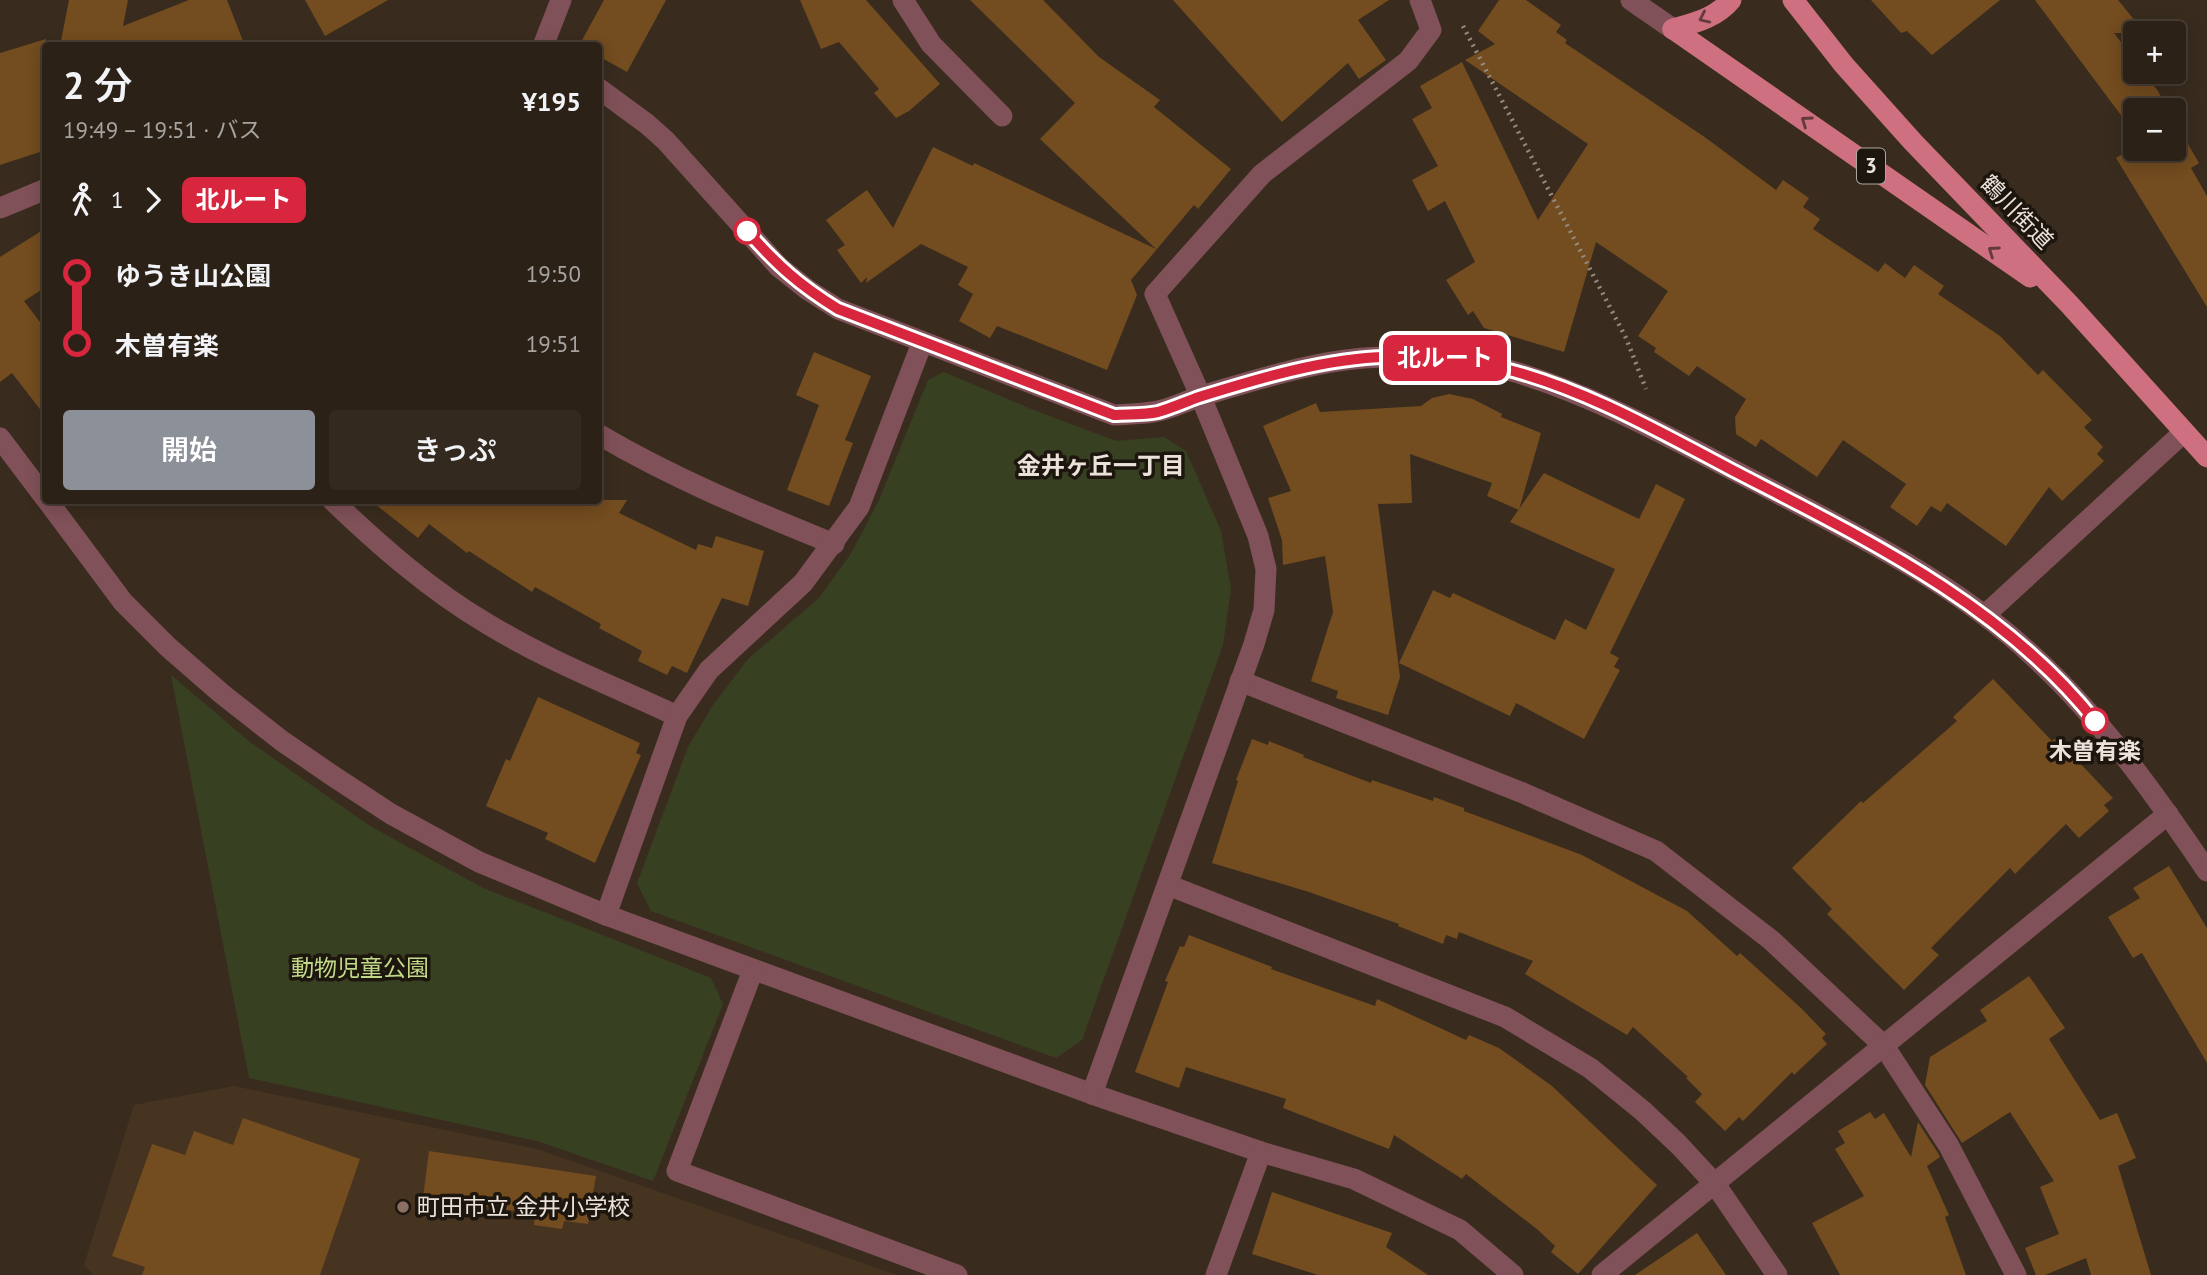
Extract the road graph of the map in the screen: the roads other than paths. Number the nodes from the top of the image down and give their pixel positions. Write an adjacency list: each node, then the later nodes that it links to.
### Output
1 (561, 0): 8 (street)
2 (903, 0): 10 (street)
3 (1631, 0): 7 (street)
4 (1731, 0): 7 (main road, one-way to 7)
5 (1793, 0): 13 (main road, 鶴川街道 / 3)
6 (1423, 7): 15 (street)
7 (1673, 29): 13 (main road, 3, one-way to 7)
8 (545, 42)
9 (602, 91): 14 (street)
10 (1002, 116)
11 (42, 191): 12 (street)
12 (0, 208)
13 (2069, 304): 16 (main road, 鶴川街道 / 3)
14 (922, 343): 15 (street); 23 (street)
15 (1200, 397): 24 (street); 25 (street)
16 (2184, 432): 19 (main road, 鶴川街道 / 3); 24 (street)
17 (602, 436): 23 (street)
18 (0, 438): 20 (street)
19 (2207, 457)
20 (42, 495)
21 (49, 504): 30 (street)
22 (337, 504): 26 (street)
23 (834, 544): 26 (street)
24 (1984, 615): 27 (street)
25 (1240, 681): 29 (street); 32 (street)
26 (677, 716): 30 (street)
27 (2168, 814): 28 (street); 32 (street)
28 (2207, 871)
29 (1167, 885): 33 (street); 35 (street)
30 (606, 915): 31 (street)
31 (753, 970): 33 (street); 36 (street)
32 (1884, 1046): 35 (street); 41 (street)
33 (1092, 1094): 34 (street)
34 (1261, 1152): 37 (street); 38 (street)
35 (1714, 1184): 39 (street); 40 (street)
36 (957, 1275)
37 (1216, 1275)
38 (1513, 1275)
39 (1602, 1275)
40 (1777, 1275)
41 (2016, 1275)

